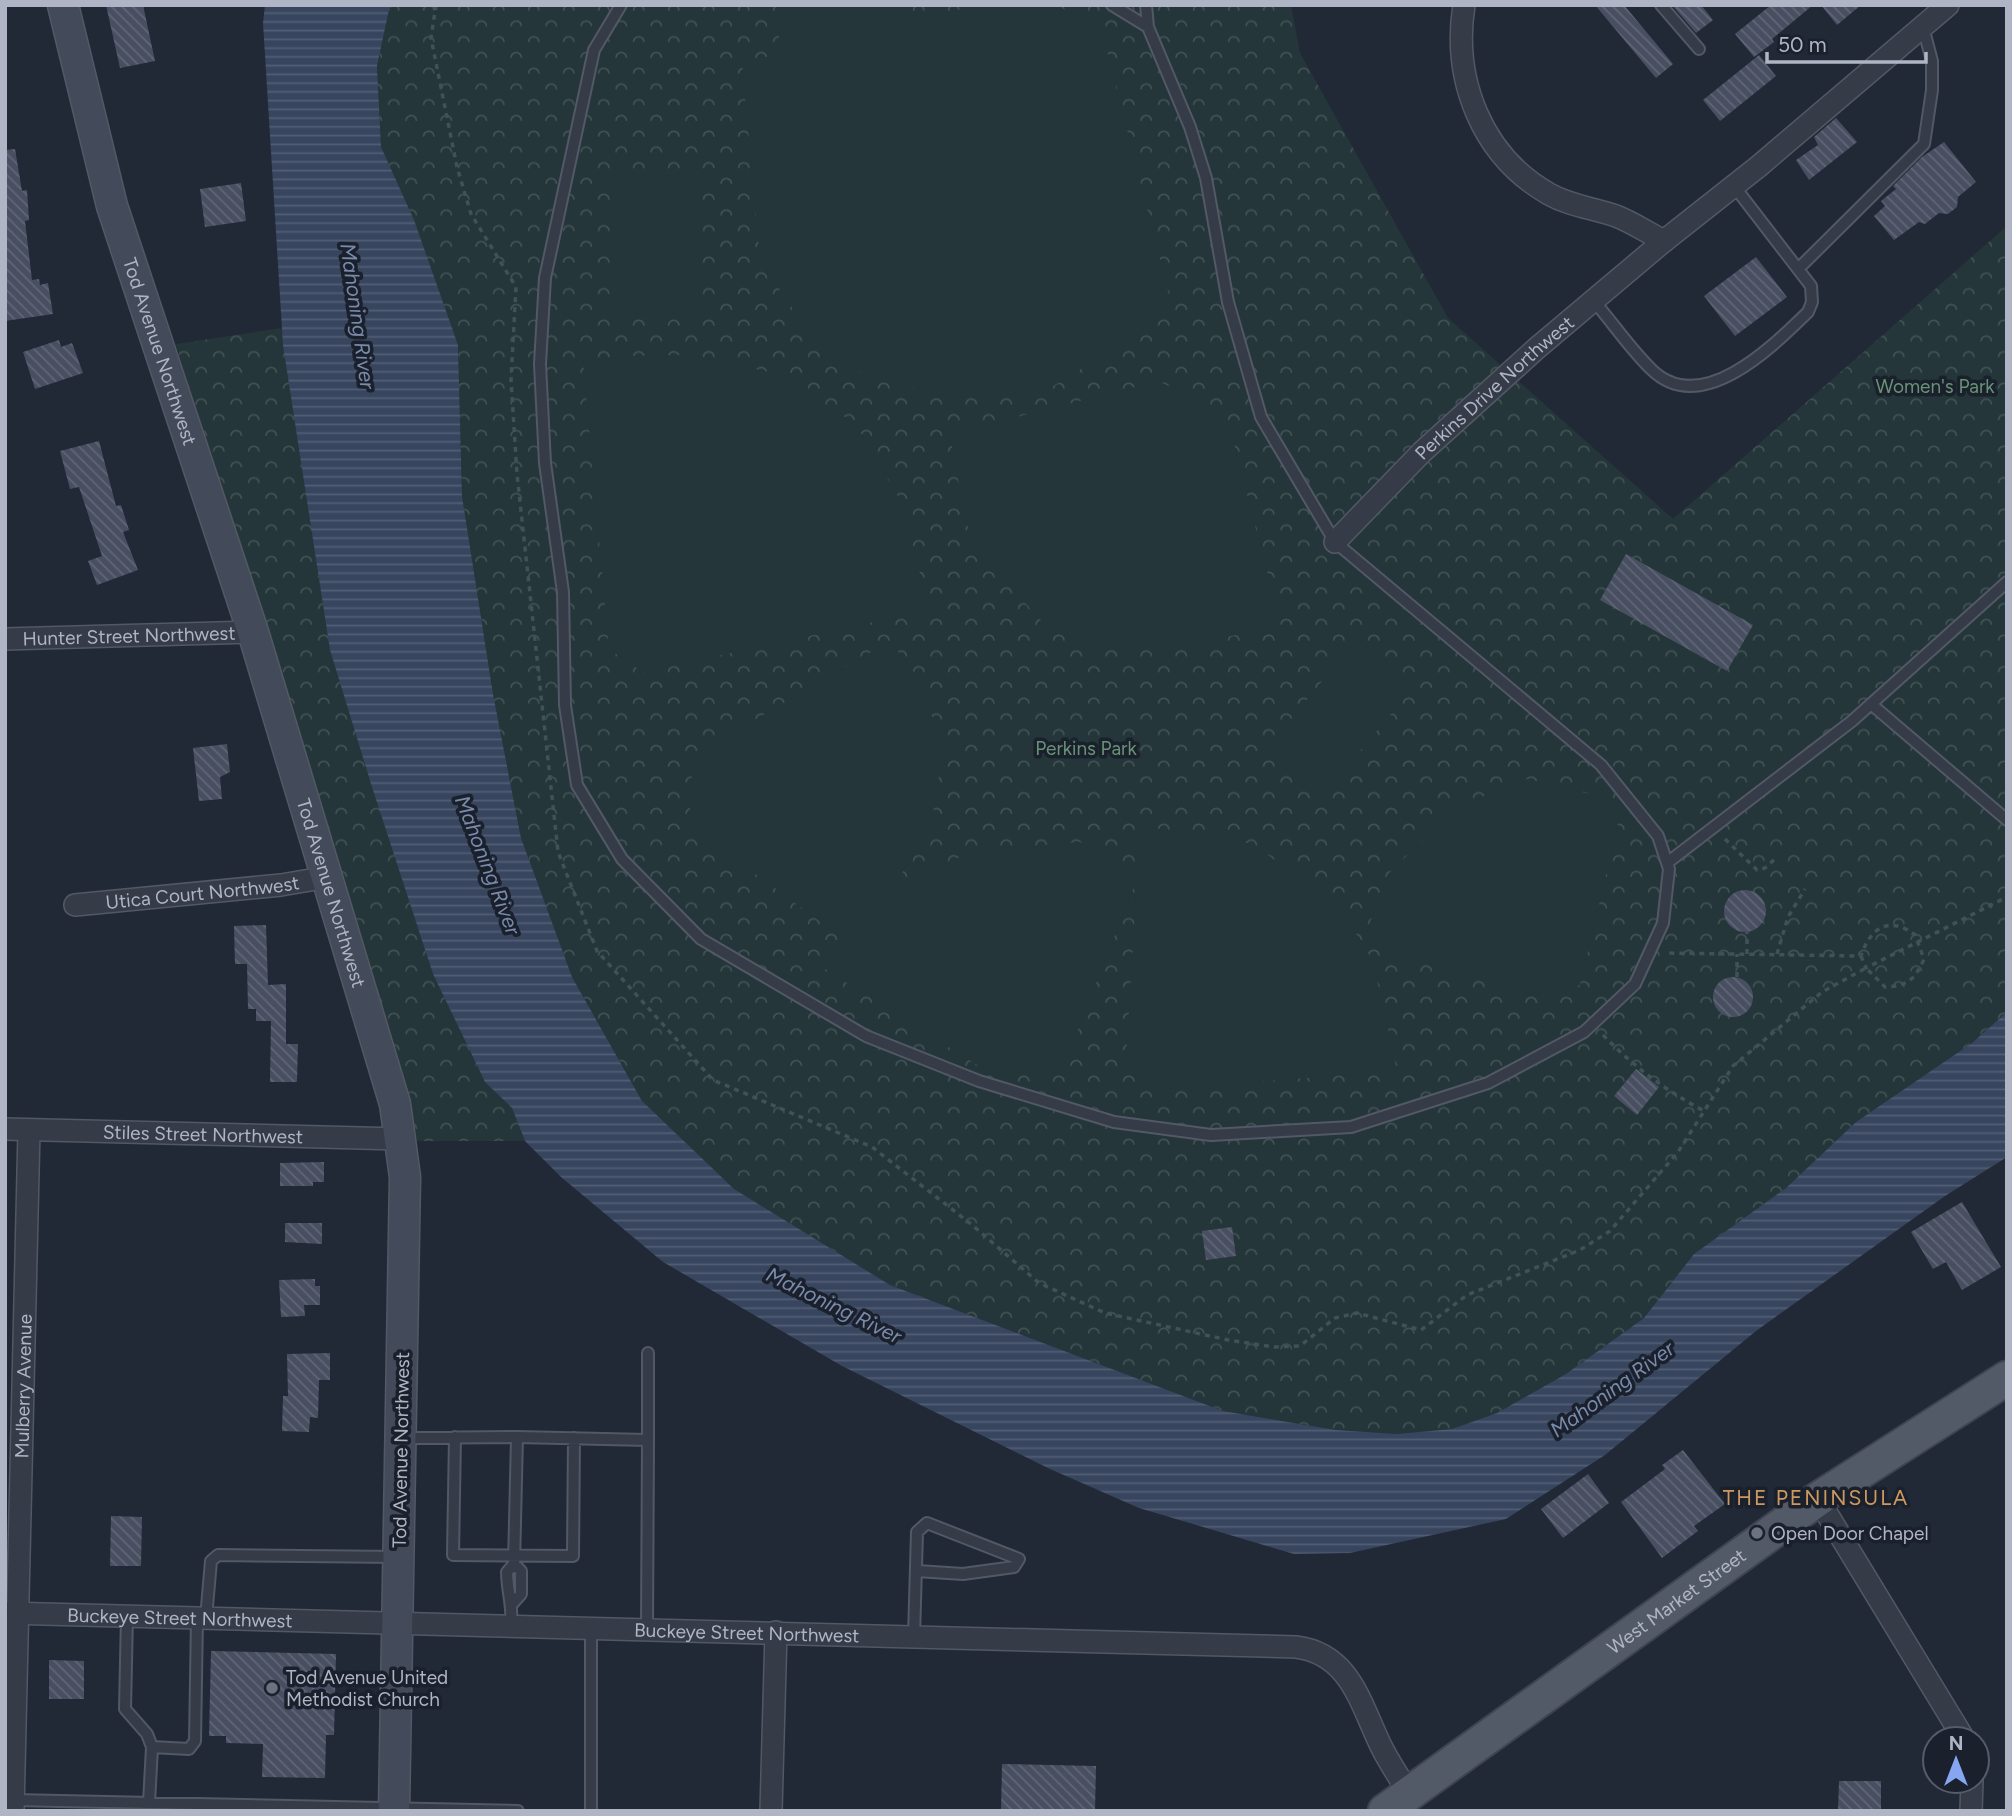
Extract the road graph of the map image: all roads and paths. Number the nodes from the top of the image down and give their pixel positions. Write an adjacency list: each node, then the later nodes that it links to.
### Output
1 (63, 5): 18 (main road, Tod Avenue Northwest)
2 (436, 5): 39 (path)
3 (621, 5): 31 (lane)
4 (1112, 5): 9 (lane)
5 (1146, 5): 9 (lane)
6 (1464, 5): 13 (street)
7 (1661, 5): 11 (lane)
8 (1948, 5): 10 (street, Perkins Drive Northwest)
9 (1148, 27): 16 (lane)
10 (1923, 27): 12 (street, Perkins Drive Northwest); 14 (lane)
11 (1699, 49)
12 (1734, 186): 13 (street, Perkins Drive Northwest); 14 (lane)
13 (1664, 241): 15 (street, Perkins Drive Northwest)
14 (1798, 269): 15 (lane)
15 (1593, 300): 16 (street, Perkins Drive Northwest)
16 (1335, 542): 24 (lane)
17 (2007, 582): 20 (lane)
18 (253, 632): 19 (street, Hunter Street Northwest); 25 (main road, Tod Avenue Northwest)
19 (5, 639)
20 (1871, 704): 21 (lane); 22 (lane)
21 (2007, 820)
22 (1714, 828): 23 (path); 24 (lane)
23 (1776, 858)
24 (1667, 863): 31 (lane)
25 (327, 877): 28 (street, Utica Court Northwest); 42 (main road, Tod Avenue Northwest)
26 (1805, 889): 34 (path)
27 (2007, 897): 30 (path)
28 (75, 905)
29 (1747, 932): 33 (path)
30 (1919, 942): 35 (path); 36 (path); 36 (path)
31 (1651, 953): 32 (path)
32 (1737, 954): 33 (path); 37 (path)
33 (1747, 954): 34 (path)
34 (1777, 955): 35 (path)
35 (1861, 956): 36 (path)
36 (1866, 968): 39 (path)
37 (1737, 977)
38 (1598, 1029): 39 (path)
39 (1704, 1111)
40 (5, 1129): 41 (street, Stiles Street Northwest)
41 (29, 1130): 42 (street, Stiles Street Northwest); 54 (street, Mulberry Avenue)
42 (400, 1139): 47 (main road, Tod Avenue Northwest)
43 (648, 1353): 49 (lane)
44 (2007, 1378): 50 (main road, West Market Street)
45 (455, 1437): 46 (lane); 47 (lane); 52 (lane)
46 (517, 1437): 48 (lane); 52 (lane)
47 (401, 1438): 51 (main road, Tod Avenue Northwest)
48 (574, 1438): 49 (lane); 52 (lane)
49 (648, 1440): 60 (lane)
50 (1818, 1499): 63 (street); 66 (main road, West Market Street)
51 (399, 1558): 57 (lane); 58 (main road, Tod Avenue Northwest)
52 (514, 1560): 55 (lane)
53 (917, 1571): 53 (lane); 62 (lane)
54 (12, 1613): 56 (street, Buckeye Street Northwest); 64 (street, Mulberry Avenue)
55 (512, 1614): 58 (street, Buckeye Street Northwest); 59 (street, Buckeye Street Northwest)
56 (127, 1616): 57 (street, Buckeye Street Northwest); 65 (lane)
57 (201, 1618): 58 (street, Buckeye Street Northwest); 65 (lane)
58 (398, 1623): 72 (main road, Tod Avenue Northwest)
59 (591, 1627): 60 (street, Buckeye Street Northwest); 75 (lane)
60 (647, 1628): 61 (street, Buckeye Street Northwest)
61 (776, 1633): 62 (street, Buckeye Street Northwest); 76 (street)
62 (914, 1636): 66 (street, Buckeye Street Northwest)
63 (1955, 1725)
64 (10, 1745): 68 (street, Mulberry Avenue)
65 (152, 1748): 67 (lane)
66 (1402, 1802)
67 (149, 1803): 69 (lane); 70 (lane)
68 (14, 1805): 69 (lane)
69 (58, 1806)
70 (256, 1808): 71 (lane)
71 (312, 1808): 72 (lane)
72 (394, 1809): 73 (lane)
73 (451, 1810): 74 (lane)
74 (518, 1811)
75 (591, 1811)
76 (772, 1811)

